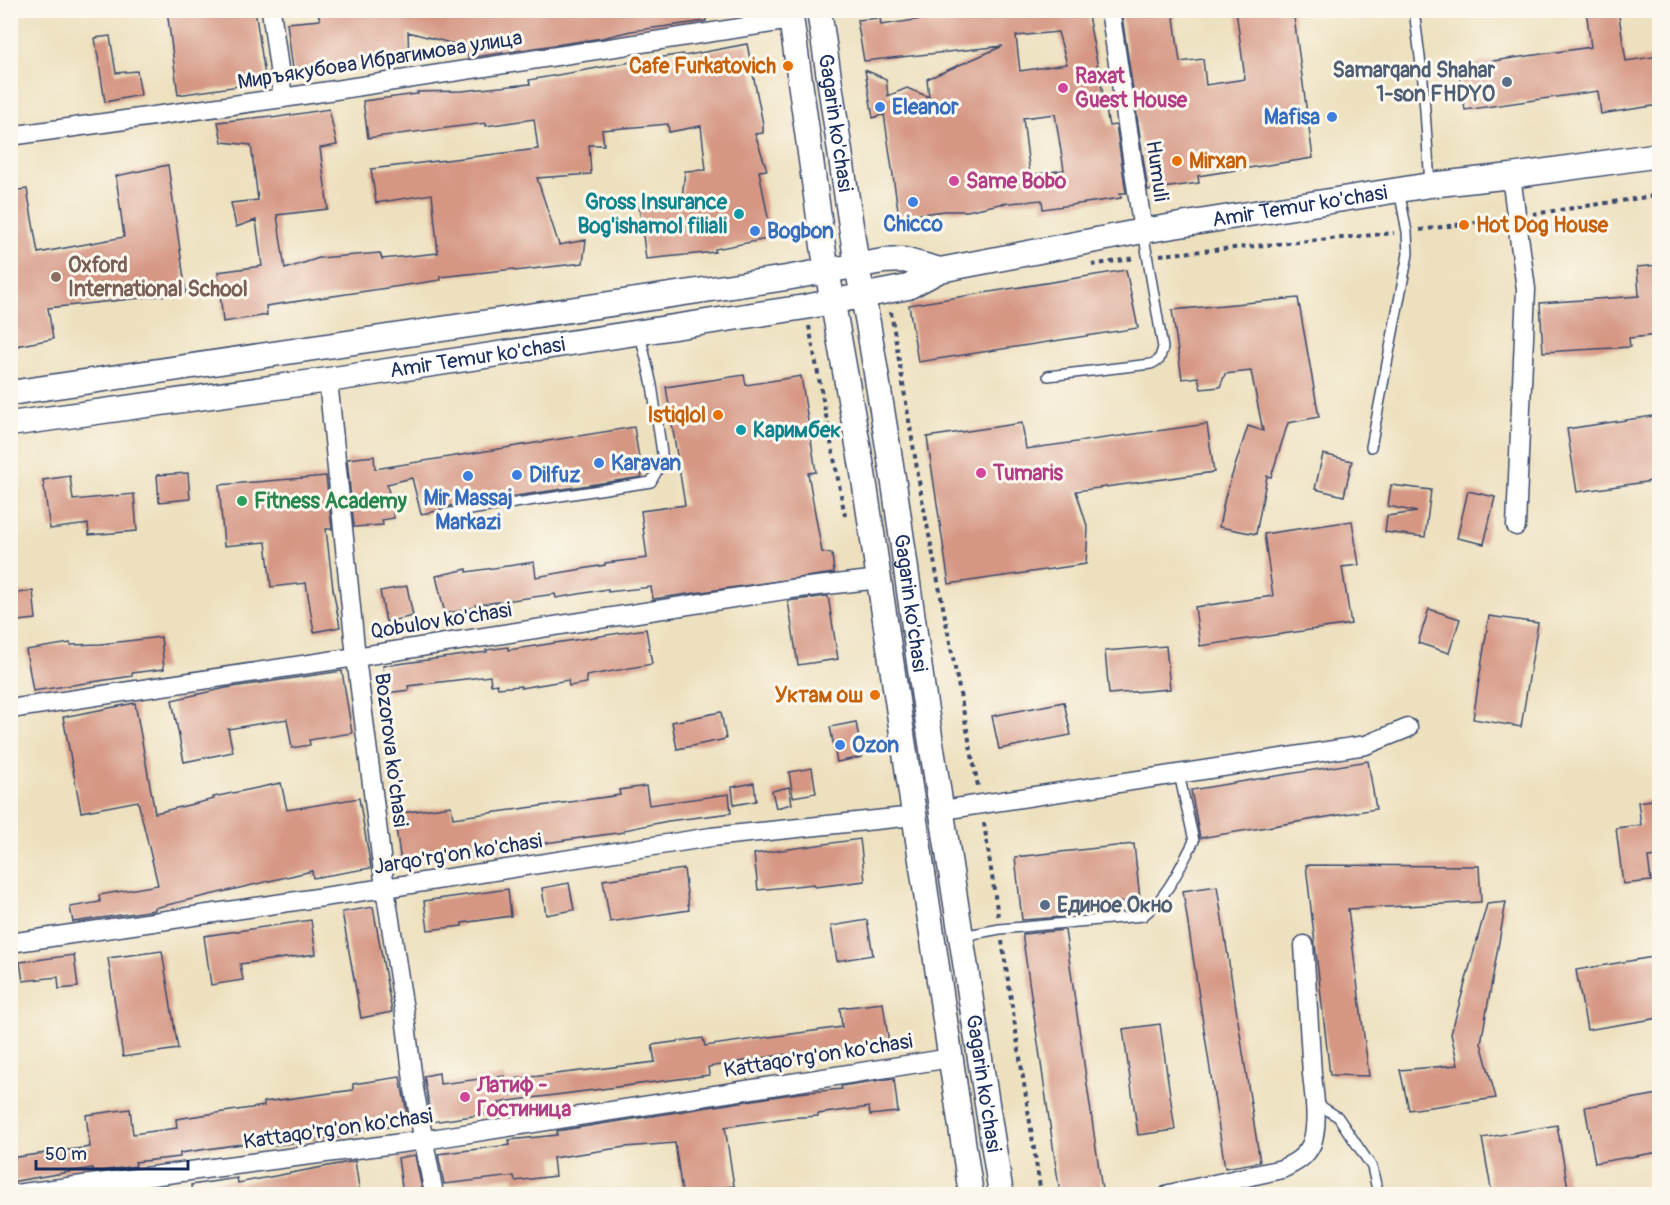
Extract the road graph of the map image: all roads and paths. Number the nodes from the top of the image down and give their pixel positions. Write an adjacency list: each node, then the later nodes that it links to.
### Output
1 (271, 10): 6 (street)
2 (1110, 10): 14 (street, Humuli)
3 (1414, 10): 10 (lane)
4 (820, 11): 17 (main road, Gagarin ko'chasi)
5 (791, 15): 6 (street, Миръякубова Ибрагимова улица); 20 (main road, Gagarin ko'chasi)
6 (283, 98): 7 (street, Миръякубова Ибрагимова улица)
7 (10, 136)
8 (1659, 155): 9 (main road, Amir Temur ko'chasi)
9 (1511, 176): 10 (main road, Amir Temur ko'chasi); 13 (street)
10 (1430, 185): 11 (main road, Amir Temur ko'chasi)
11 (1399, 190): 14 (main road, Amir Temur ko'chasi); 15 (lane)
12 (1659, 195): 13 (path)
13 (1516, 216): 15 (path); 33 (street)
14 (1143, 231): 16 (lane); 19 (main road, Amir Temur ko'chasi)
15 (1407, 232): 16 (path); 30 (lane)
16 (1147, 256): 18 (path); 26 (lane)
17 (857, 266): 19 (main road, Amir Temur ko'chasi); 20 (main road, Amir Temur ko'chasi); 22 (main road, Gagarin ko'chasi)
18 (1088, 266)
19 (940, 270): 21 (main road, Amir Temur ko'chasi)
20 (826, 271): 23 (main road, Gagarin ko'chasi); 28 (main road, Amir Temur ko'chasi)
21 (887, 291): 22 (main road, Amir Temur ko'chasi); 39 (path)
22 (863, 296): 23 (main road, Amir Temur ko'chasi); 40 (main road, Gagarin ko'chasi)
23 (832, 302): 24 (main road, Amir Temur ko'chasi); 34 (main road, Gagarin ko'chasi)
24 (806, 307): 25 (main road, Amir Temur ko'chasi); 32 (path)
25 (640, 333): 27 (main road, Amir Temur ko'chasi); 31 (lane)
26 (1048, 376)
27 (328, 380): 29 (main road, Amir Temur ko'chasi); 35 (street, Bozorova ko'chasi)
28 (10, 393)
29 (10, 424)
30 (1371, 447)
31 (444, 514)
32 (847, 524)
33 (1516, 526)
34 (879, 579): 35 (street, Qobulov ko'chasi); 41 (main road, Gagarin ko'chasi)
35 (356, 657): 36 (street, Qobulov ko'chasi); 42 (street, Bozorova ko'chasi)
36 (10, 709)
37 (1408, 728): 38 (street)
38 (1179, 774): 39 (street); 43 (lane)
39 (981, 805): 40 (street); 43 (path)
40 (943, 810): 44 (main road, Gagarin ko'chasi)
41 (914, 816): 42 (street, Jarqo'rg'on ko'chasi); 47 (main road, Gagarin ko'chasi)
42 (385, 888): 45 (street, Jarqo'rg'on ko'chasi); 49 (street, Bozorova ko'chasi)
43 (1000, 929): 44 (lane); 54 (path)
44 (962, 936): 53 (main road, Gagarin ko'chasi)
45 (10, 943)
46 (1304, 945): 48 (street)
47 (951, 1058): 49 (street, Kattaqo'rg'on ko'chasi); 52 (main road, Gagarin ko'chasi)
48 (1314, 1101): 55 (street); 56 (lane)
49 (425, 1140): 50 (street, Kattaqo'rg'on ko'chasi); 51 (street, Bozorova ko'chasi)
50 (15, 1194)
51 (434, 1194)
52 (971, 1194)
53 (1002, 1194)
54 (1041, 1194)
55 (1169, 1194)
56 (1378, 1194)

